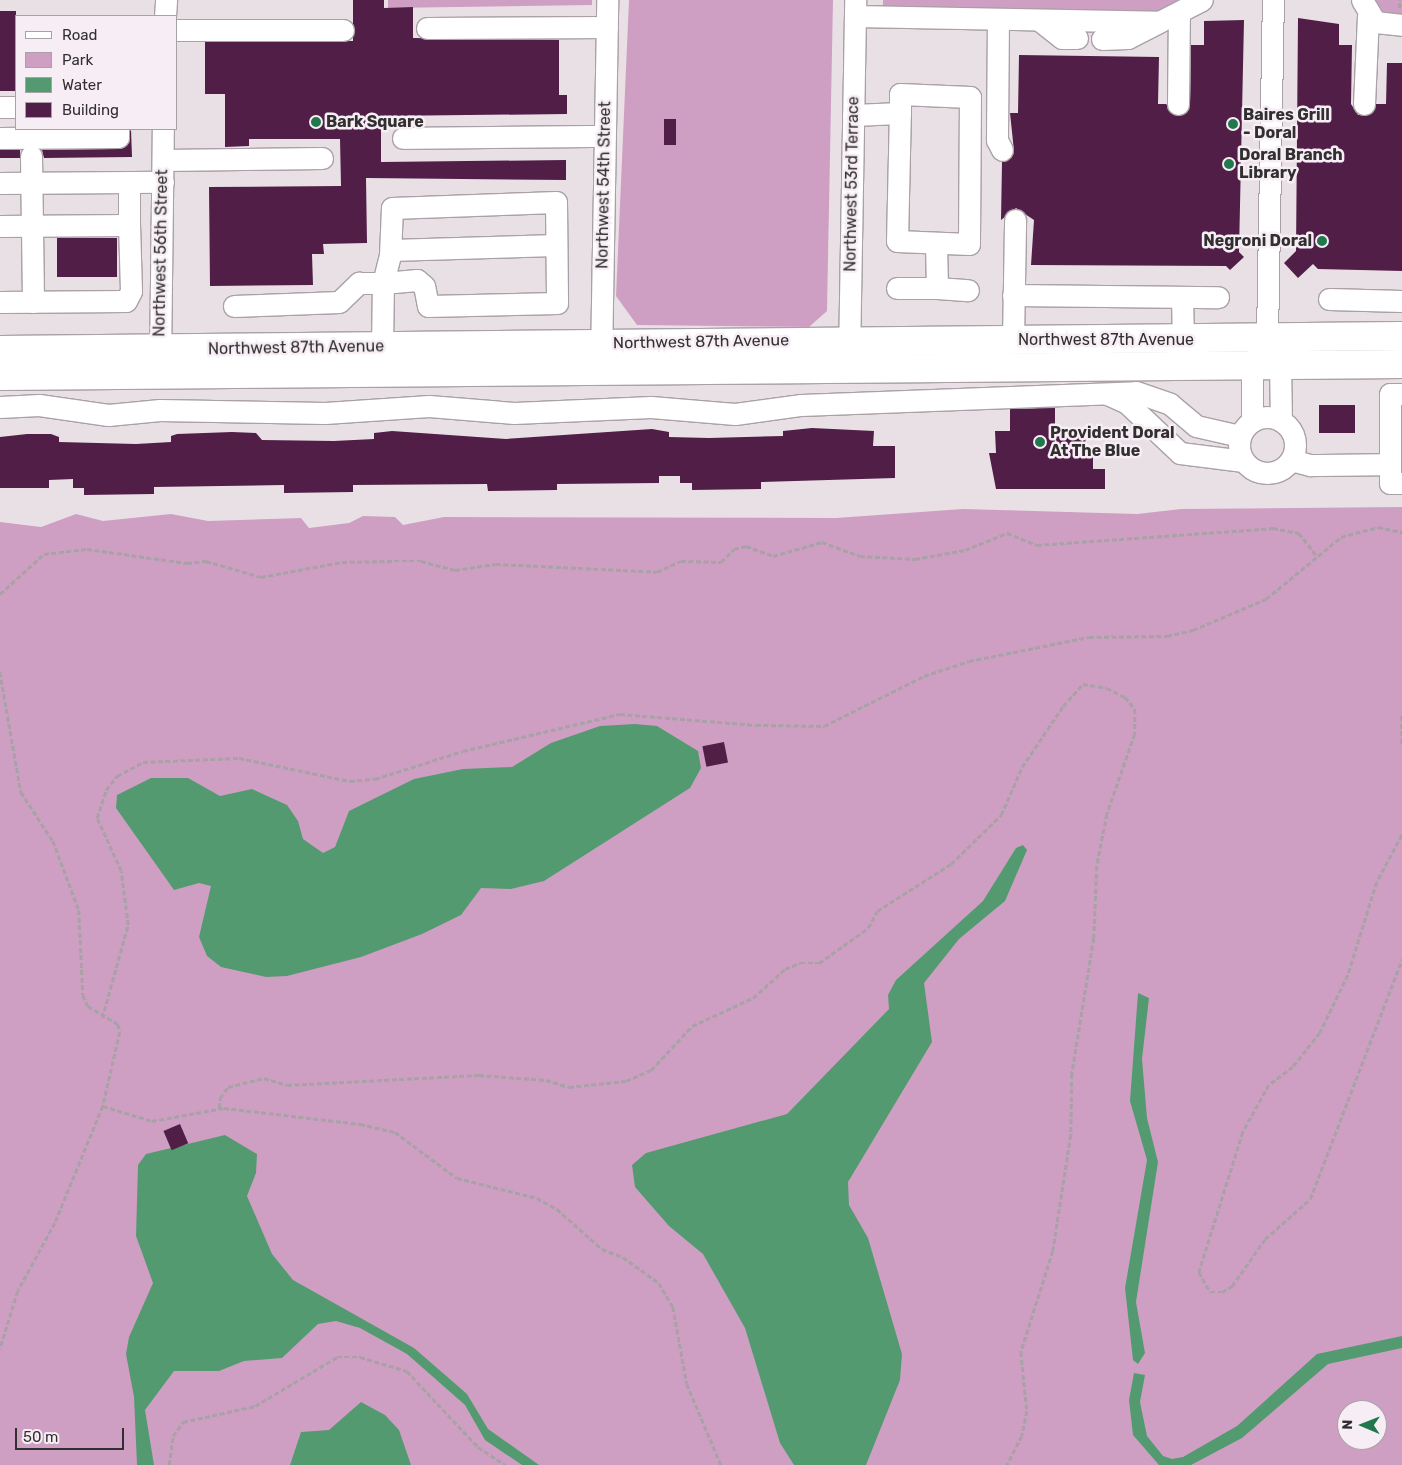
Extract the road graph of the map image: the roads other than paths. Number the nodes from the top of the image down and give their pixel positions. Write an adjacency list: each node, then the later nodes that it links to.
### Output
1 (166, 0): 8 (street)
2 (607, 0): 13 (street, Northwest 54th Street)
3 (1202, 0): 7 (street)
4 (1273, 0): 57 (street)
5 (855, 8): 9 (street); 23 (street, Northwest 53rd Terrace)
6 (1365, 8): 11 (street); 19 (street)
7 (1174, 13): 10 (street); 17 (street); 18 (street)
8 (166, 15)
9 (998, 19): 10 (street); 29 (street)
10 (1039, 20): 16 (street)
11 (1402, 25)
12 (427, 28): 13 (street)
13 (606, 28): 26 (street, Northwest 54th Street)
14 (178, 30): 15 (street)
15 (343, 30)
16 (1078, 38)
17 (1102, 39)
18 (1178, 104)
19 (1364, 104)
20 (0, 108): 21 (street)
21 (15, 108)
22 (900, 113): 23 (street); 41 (street); 41 (street)
23 (853, 115): 58 (street, Northwest 53rd Terrace)
24 (118, 130): 27 (street)
25 (163, 130): 32 (street, Northwest 56th Street)
26 (604, 136): 28 (street); 61 (street, Northwest 54th Street)
27 (0, 138)
28 (403, 138)
29 (1002, 150)
30 (31, 156): 36 (street)
31 (322, 158): 32 (street)
32 (163, 160): 34 (street, Northwest 56th Street)
33 (129, 182): 34 (street); 36 (street); 38 (street)
34 (163, 182): 64 (street, Northwest 56th Street)
35 (0, 183): 36 (street)
36 (31, 183): 40 (street)
37 (1015, 220): 48 (street)
38 (129, 225): 40 (street); 54 (street)
39 (0, 226): 40 (street)
40 (32, 226): 54 (street)
41 (936, 243): 46 (street)
42 (556, 245): 43 (street); 43 (street); 44 (street)
43 (391, 250): 44 (street)
44 (383, 283): 55 (street); 62 (street)
45 (897, 288): 46 (street)
46 (937, 288): 47 (street)
47 (968, 290)
48 (1014, 295): 49 (street); 59 (street)
49 (1182, 297): 50 (street); 60 (street)
50 (1218, 297)
51 (1329, 299): 52 (street)
52 (1402, 301)
53 (0, 302): 54 (street)
54 (33, 302)
55 (234, 306)
56 (1402, 336): 57 (main road, Northwest 87th Avenue)
57 (1267, 337): 60 (main road, Northwest 87th Avenue); 65 (street); 66 (street)
58 (849, 340): 59 (main road, Northwest 87th Avenue); 61 (main road, Northwest 87th Avenue); 68 (street, Northwest 53rd Terrace)
59 (1013, 340): 60 (main road, Northwest 87th Avenue)
60 (1183, 340)
61 (601, 343): 62 (main road, Northwest 87th Avenue); 69 (street, Northwest 54th Street)
62 (382, 347): 64 (main road, Northwest 87th Avenue)
63 (0, 350): 64 (main road, Northwest 87th Avenue)
64 (160, 364): 69 (main road, Northwest 87th Avenue); 70 (main road, Northwest 87th Avenue)
65 (1252, 364): 66 (main road, Northwest 87th Avenue); 68 (main road, Northwest 87th Avenue); 77 (street)
66 (1280, 364): 67 (main road, Northwest 87th Avenue); 76 (street)
67 (1402, 364)
68 (849, 367): 69 (main road, Northwest 87th Avenue)
69 (601, 370)
70 (0, 376)
71 (1107, 394): 73 (street); 74 (street); 75 (street)
72 (1402, 394): 80 (street)
73 (1155, 397): 75 (street); 77 (street)
74 (0, 407)
75 (1141, 415): 79 (street)
76 (1281, 420): 77 (street); 78 (street)
77 (1246, 428): 79 (street)
78 (1291, 460): 79 (street); 80 (street)
79 (1243, 461)
80 (1390, 464): 81 (street)
81 (1402, 483)

